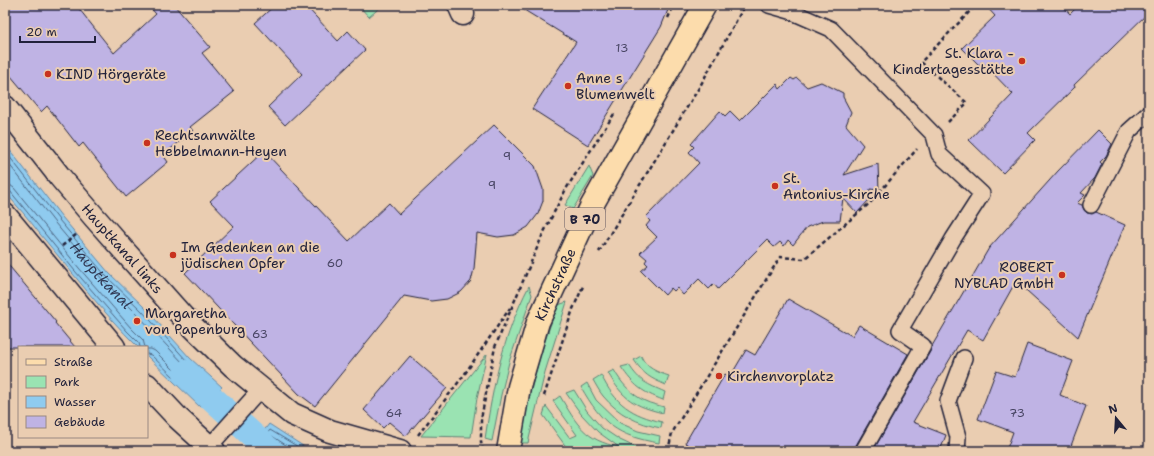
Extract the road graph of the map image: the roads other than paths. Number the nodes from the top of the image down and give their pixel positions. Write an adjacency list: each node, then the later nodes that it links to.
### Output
1 (705, 5): 13 (main road, Kirchstraße / B 70)
2 (769, 5): 14 (lane)
3 (5, 107): 10 (street, Hauptkanal links)
4 (1149, 112): 5 (lane)
5 (1092, 204)
6 (5, 215): 7 (street)
7 (113, 346)
8 (964, 358): 15 (lane)
9 (148, 386): 11 (street)
10 (256, 394): 11 (lane); 12 (street, Hauptkanal links)
11 (216, 443)
12 (407, 445)
13 (508, 451)
14 (863, 451)
15 (956, 451)

